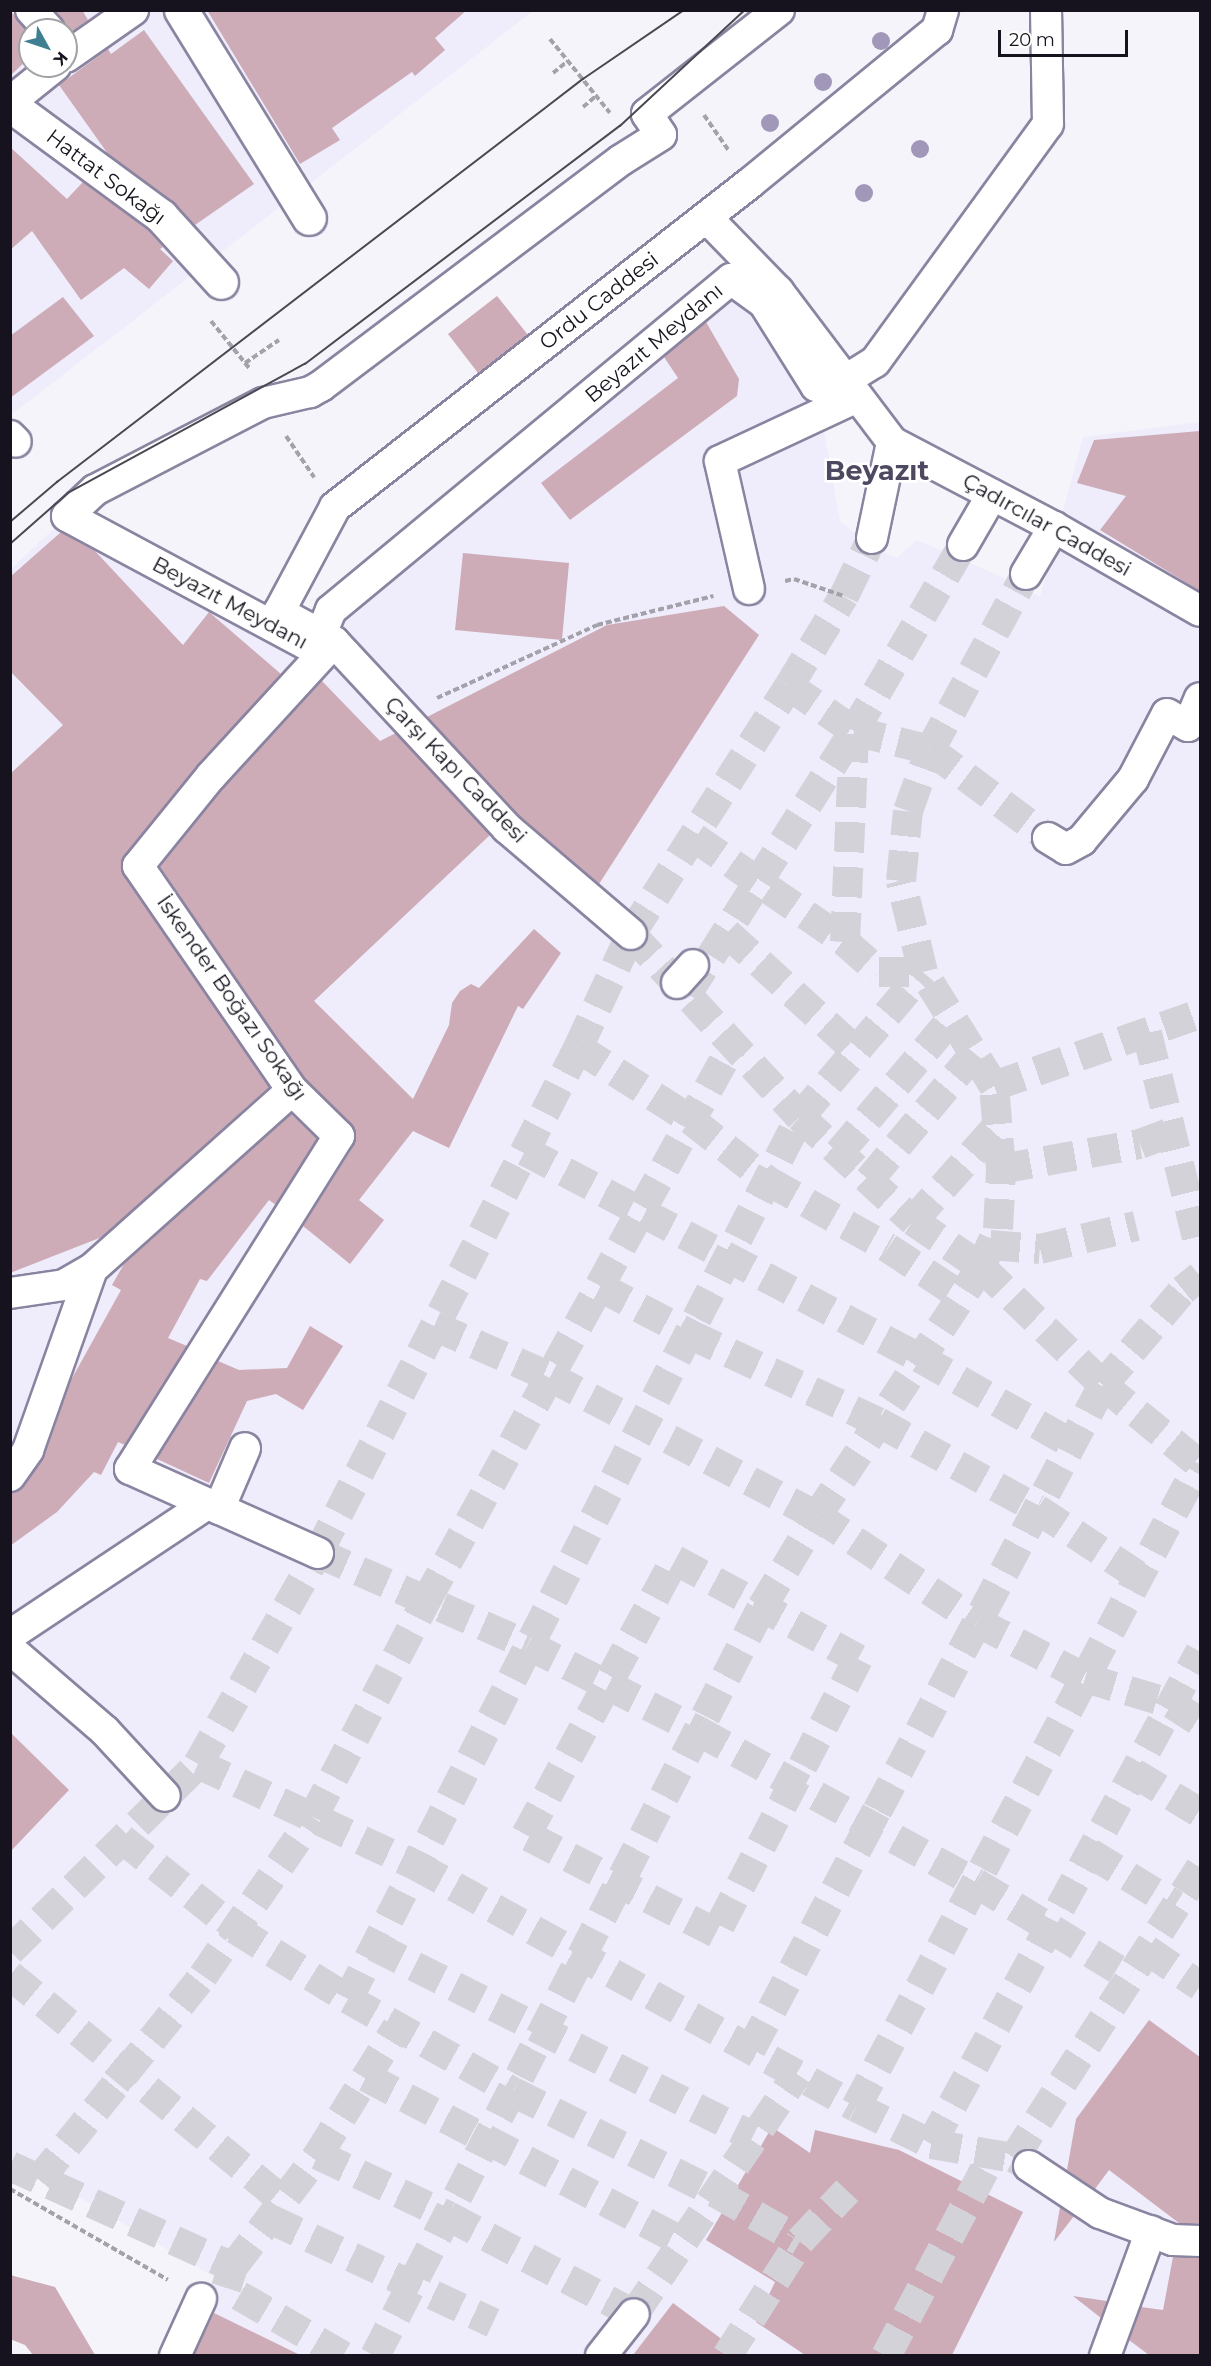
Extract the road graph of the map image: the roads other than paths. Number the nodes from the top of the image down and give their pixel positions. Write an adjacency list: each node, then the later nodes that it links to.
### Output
1 (133, 10): 6 (street)
2 (181, 10): 9 (street)
3 (779, 10): 22 (street, Beyazıt Meydanı)
4 (943, 10): 10 (street, Ordu Caddesi)
5 (1046, 10): 12 (street, Beyazıt Meydanı)
6 (78, 47)
7 (39, 78): 8 (street)
8 (10, 104): 11 (street, Hattat Sokağı)
9 (309, 218)
10 (706, 218): 12 (street); 21 (street, Ordu Caddesi)
11 (221, 282)
12 (849, 389): 13 (street); 19 (street); 22 (street, Beyazıt Meydanı)
13 (892, 442): 14 (street, Çadırcılar Caddesi); 16 (street)
14 (992, 495): 15 (street, Çadırcılar Caddesi); 17 (street)
15 (1054, 527): 18 (street); 20 (street, Çadırcılar Caddesi)
16 (872, 538)
17 (963, 545)
18 (1026, 574)
19 (748, 588)
20 (1200, 611)
21 (279, 612): 22 (street, Çarşı Kapı Caddesi)
22 (327, 638): 25 (street, Çarşı Kapı Caddesi); 26 (street, İskender Boğazı Sokağı)
23 (1200, 698): 24 (street)
24 (1048, 838)
25 (631, 934)
26 (292, 1090): 27 (street); 31 (street, İskender Boğazı Sokağı)
27 (92, 1269): 28 (street); 30 (street)
28 (10, 1293)
29 (245, 1448): 31 (street)
30 (10, 1476)
31 (213, 1506): 32 (street); 33 (street)
32 (318, 1553)
33 (10, 1635)
34 (10, 1649): 35 (street)
35 (165, 1796)
36 (1029, 2166): 37 (street)
37 (1151, 2231): 38 (street); 43 (street)
38 (1200, 2241)
39 (201, 2299): 41 (street)
40 (634, 2314): 42 (street)
41 (175, 2355)
42 (601, 2355)
43 (1105, 2355)

